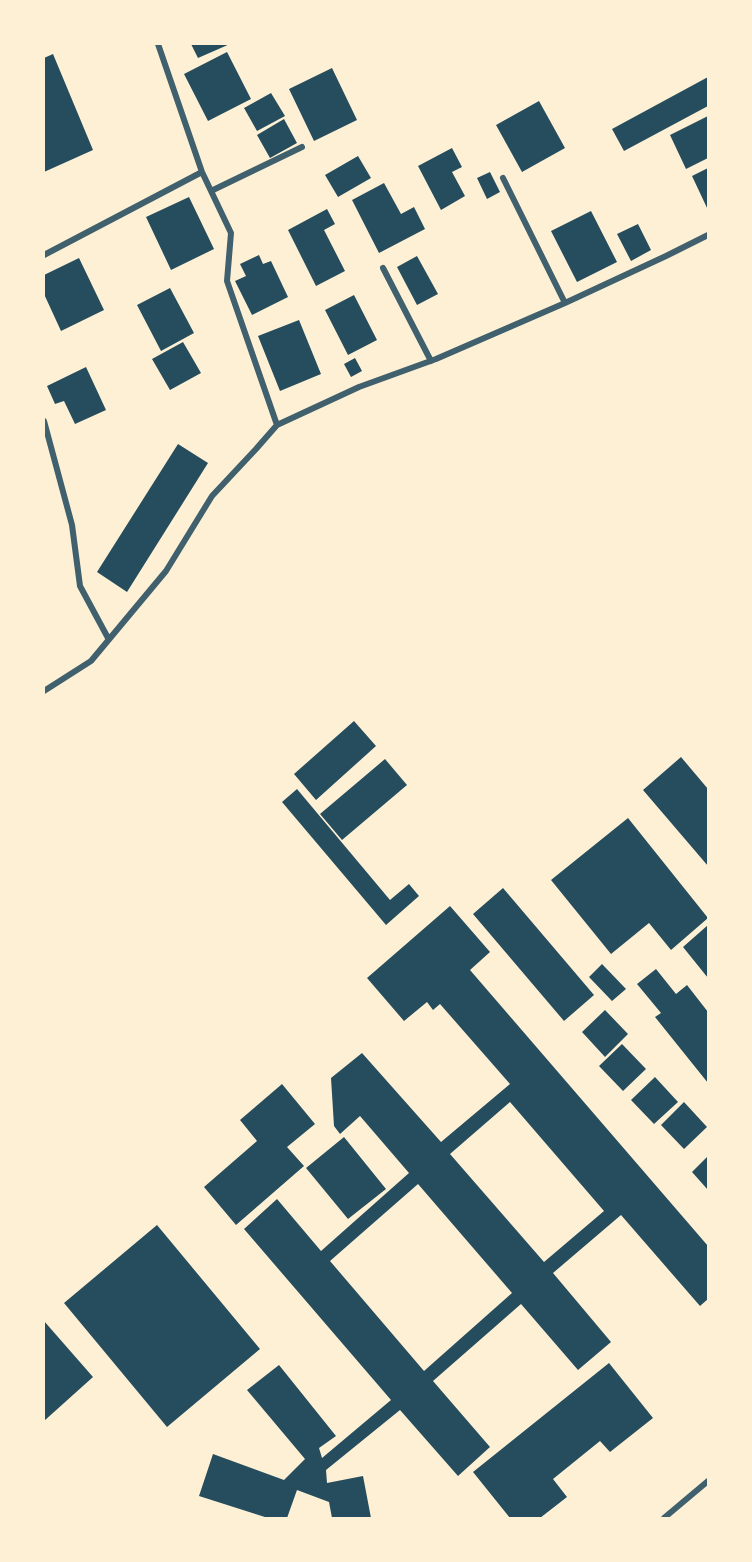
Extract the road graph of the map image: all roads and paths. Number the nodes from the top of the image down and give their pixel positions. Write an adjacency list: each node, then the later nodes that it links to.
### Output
1 (158, 44): 3 (street)
2 (302, 147): 5 (street)
3 (202, 172): 5 (street); 7 (street)
4 (503, 178): 9 (street)
5 (211, 191): 12 (street)
6 (708, 235): 9 (street)
7 (44, 255)
8 (383, 268): 10 (street)
9 (565, 303): 10 (street)
10 (431, 361): 12 (street)
11 (44, 421): 13 (street)
12 (277, 425): 13 (street)
13 (108, 638): 14 (street)
14 (44, 691)
15 (708, 1481): 16 (street)
16 (664, 1518)

